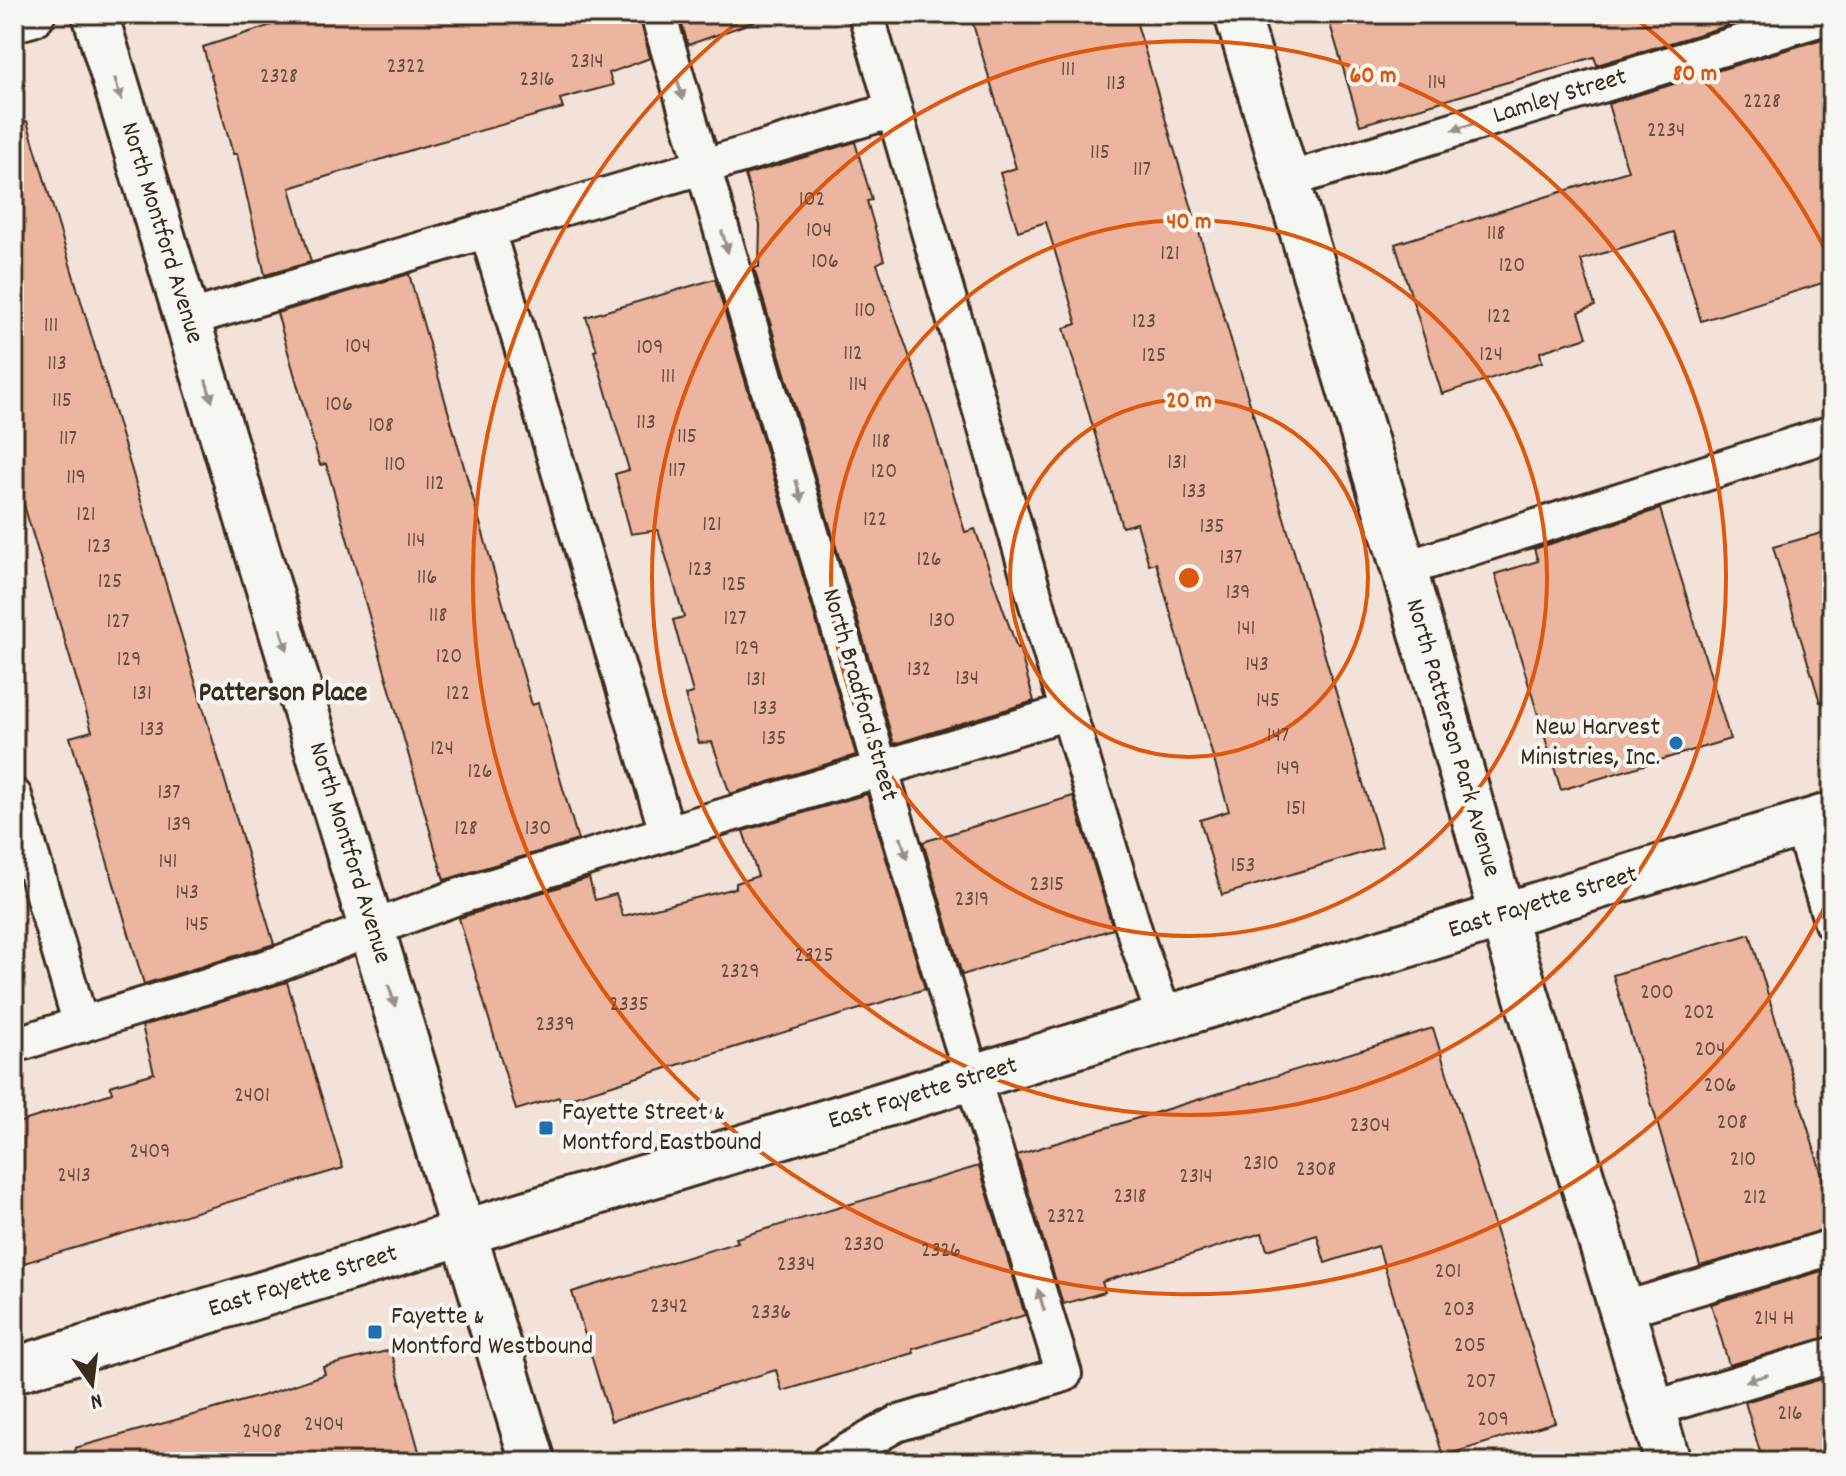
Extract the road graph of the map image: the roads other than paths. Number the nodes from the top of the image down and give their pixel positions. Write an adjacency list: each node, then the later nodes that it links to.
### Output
1 (32, 14): 7 (street)
2 (95, 14): 12 (street, North Montford Avenue, one-way to 12)
3 (658, 14): 9 (lane, North Bradford Street, one-way to 9)
4 (866, 14): 8 (lane)
5 (1237, 14): 10 (street, North Patterson Park Avenue)
6 (1832, 15): 10 (lane, Lamley Street, one-way to 10)
7 (14, 19)
8 (894, 110): 9 (lane); 15 (lane)
9 (703, 167): 11 (lane); 16 (lane, North Bradford Street, one-way to 16)
10 (1288, 180): 14 (street, North Patterson Park Avenue)
11 (487, 230): 12 (lane); 19 (lane)
12 (187, 319): 22 (street, North Montford Avenue, one-way to 22)
13 (1832, 433): 14 (lane)
14 (1404, 569): 20 (street, North Patterson Park Avenue)
15 (1068, 712): 16 (lane); 23 (lane)
16 (881, 768): 19 (lane); 26 (lane, North Bradford Street, one-way to 26)
17 (14, 796): 24 (lane)
18 (1817, 819): 20 (street, East Fayette Street); 21 (lane)
19 (667, 832): 22 (lane)
20 (1502, 915): 23 (street, East Fayette Street); 29 (street, North Patterson Park Avenue)
21 (1832, 923)
22 (372, 930): 24 (lane); 27 (street, North Montford Avenue, one-way to 27)
23 (1165, 1019): 26 (street, East Fayette Street)
24 (81, 1025): 25 (lane)
25 (14, 1045)
26 (972, 1079): 27 (street, East Fayette Street); 34 (lane, North Bradford Street, one-way to 26)
27 (464, 1233): 31 (street, East Fayette Street); 33 (street, North Montford Avenue)
28 (1832, 1247): 29 (lane)
29 (1622, 1310): 32 (street, North Patterson Park Avenue)
30 (1832, 1355): 32 (lane, one-way to 32)
31 (14, 1370)
32 (1652, 1409): 35 (street, North Patterson Park Avenue)
33 (533, 1462)
34 (829, 1462)
35 (1668, 1462)

